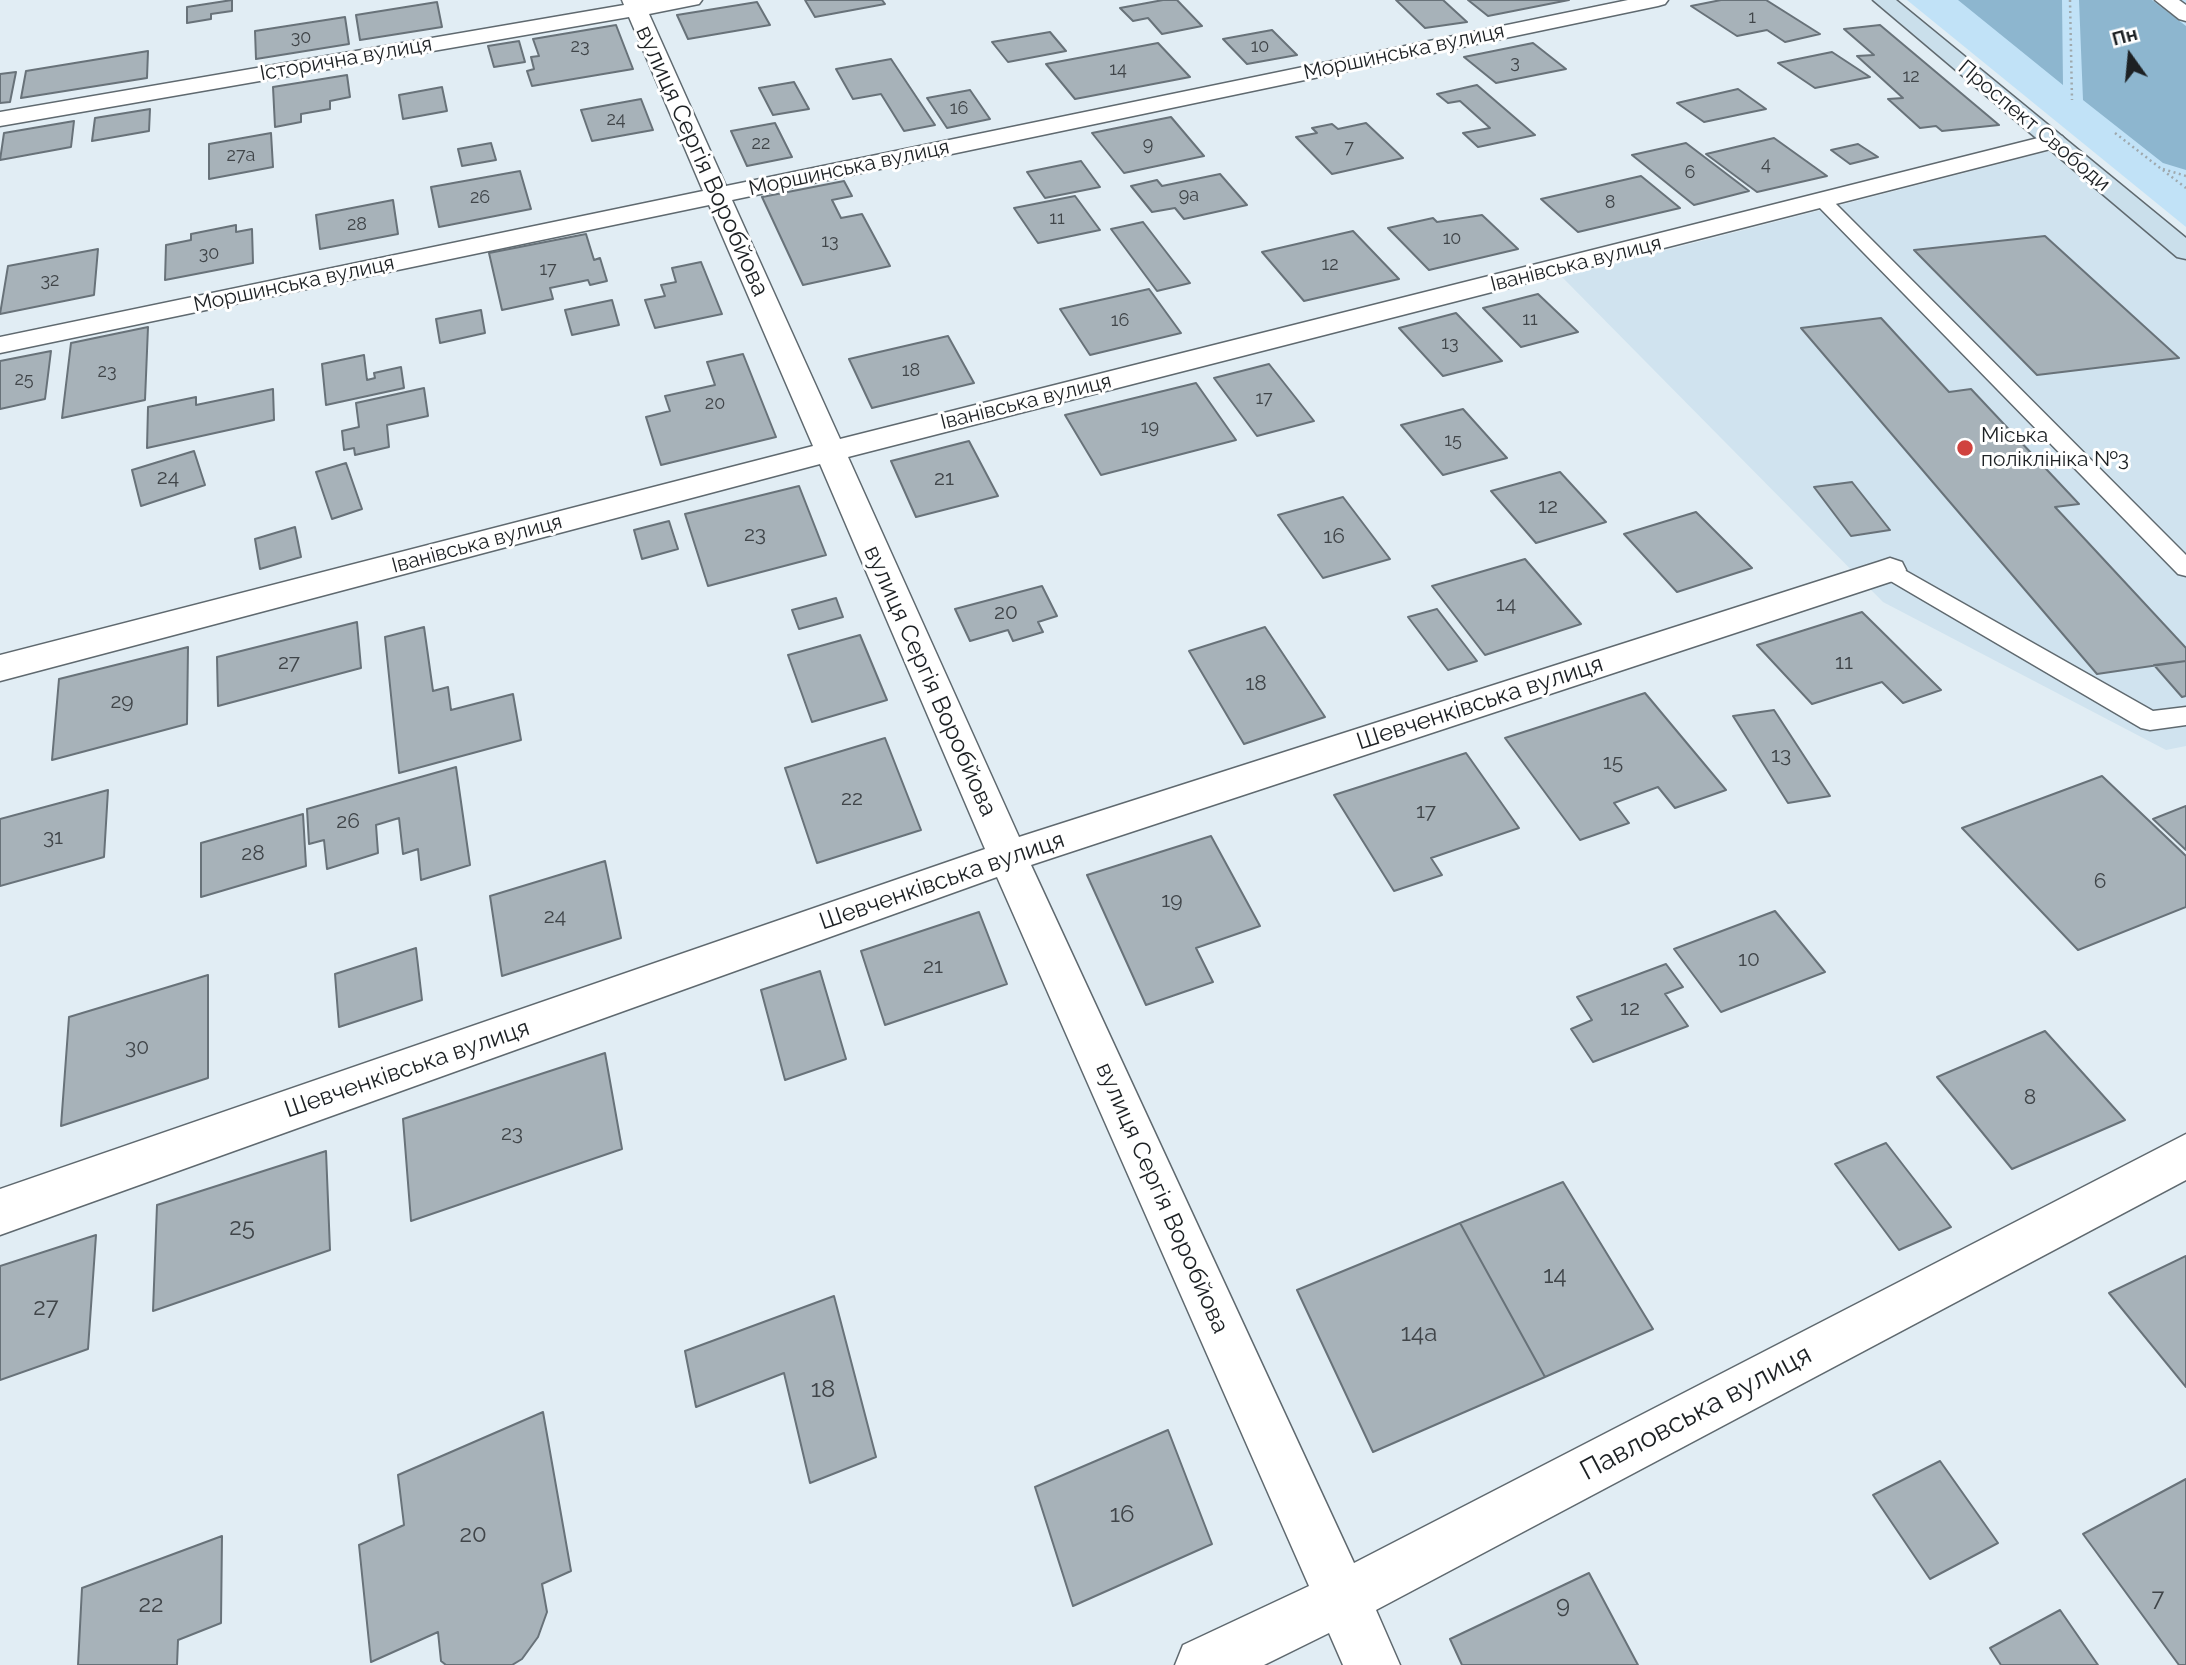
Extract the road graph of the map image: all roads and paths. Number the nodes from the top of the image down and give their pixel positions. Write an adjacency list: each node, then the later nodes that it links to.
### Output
1 (692, 0): 6 (street, Історична вулиця)
2 (1658, 0): 13 (street, Моршинська вулиця)
3 (1883, 0): 10 (main road, Проспект Свободи)
4 (2070, 0): 8 (path)
5 (2165, 0): 7 (street)
6 (634, 5): 9 (street, Історична вулиця); 13 (street, вулиця Сергія Воробйова)
7 (2186, 15)
8 (2072, 100)
9 (0, 119)
10 (2054, 141): 14 (street, Іванівська вулиця); 15 (main road, Проспект Свободи)
11 (2161, 169): 12 (path)
12 (2186, 176)
13 (717, 195): 16 (street, Моршинська вулиця); 17 (street, вулиця Сергія Воробйова)
14 (1823, 201): 17 (street, Іванівська вулиця); 18 (lane)
15 (2186, 251)
16 (0, 345)
17 (829, 452): 20 (street, Іванівська вулиця); 22 (street, вулиця Сергія Воробйова)
18 (2186, 568)
19 (1890, 570): 21 (lane); 22 (street, Шевченківська вулиця)
20 (0, 668)
21 (2186, 716)
22 (1008, 857): 24 (street, Шевченківська вулиця); 25 (street, вулиця Сергія Воробйова)
23 (2186, 1156): 25 (street, Павловська вулиця)
24 (0, 1212)
25 (1343, 1598): 26 (street, Павловська вулиця); 27 (street, вулиця Сергія Воробйова)
26 (1203, 1665)
27 (1372, 1665)

